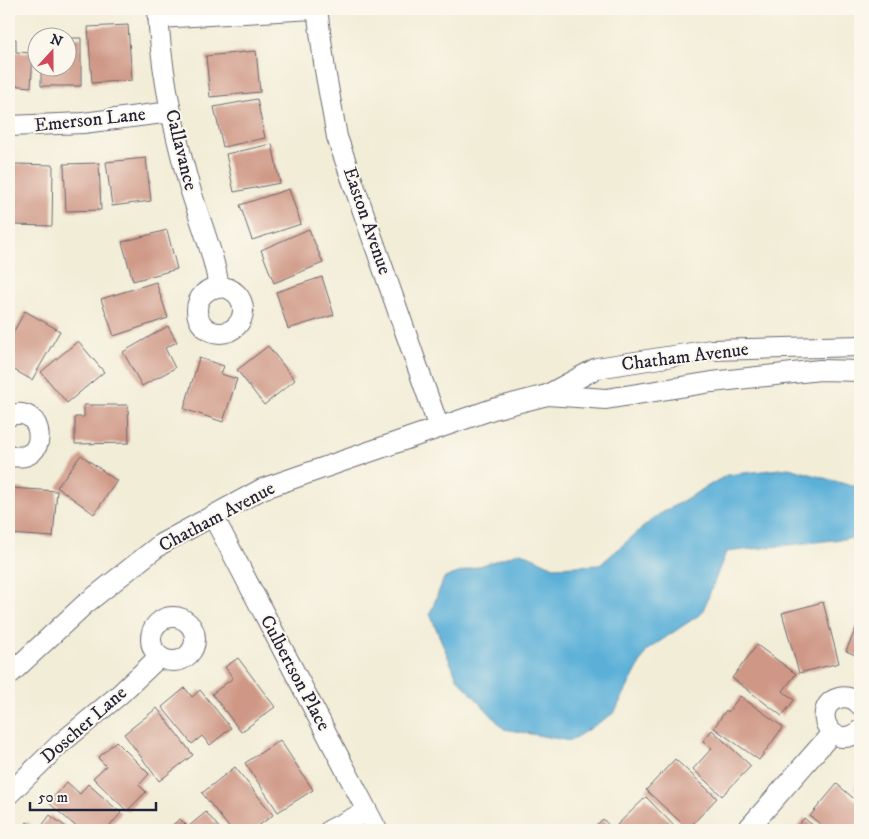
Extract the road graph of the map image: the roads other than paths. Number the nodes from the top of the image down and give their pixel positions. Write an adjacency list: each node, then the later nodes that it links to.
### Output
1 (313, 9): 3 (street)
2 (318, 9): 11 (street, Easton Avenue)
3 (158, 14): 4 (street, Callavance)
4 (171, 112): 5 (street, Emerson Lane); 6 (street, Callavance)
5 (9, 126)
6 (218, 288)
7 (860, 346): 9 (street, Chatham Avenue)
8 (860, 371): 9 (street, Chatham Avenue)
9 (547, 395): 11 (street, Chatham Avenue)
10 (9, 416): 12 (street)
11 (439, 428): 13 (street, Chatham Avenue)
12 (9, 455)
13 (213, 516): 15 (street, Chatham Avenue); 20 (street, Culbertson Place)
14 (159, 657): 19 (street, Doscher Lane)
15 (9, 675)
16 (860, 705): 18 (street)
17 (860, 730): 18 (street)
18 (832, 733): 23 (street)
19 (9, 794)
20 (367, 811): 21 (street); 22 (street, Culbertson Place)
21 (330, 830)
22 (377, 830)
23 (747, 830)

